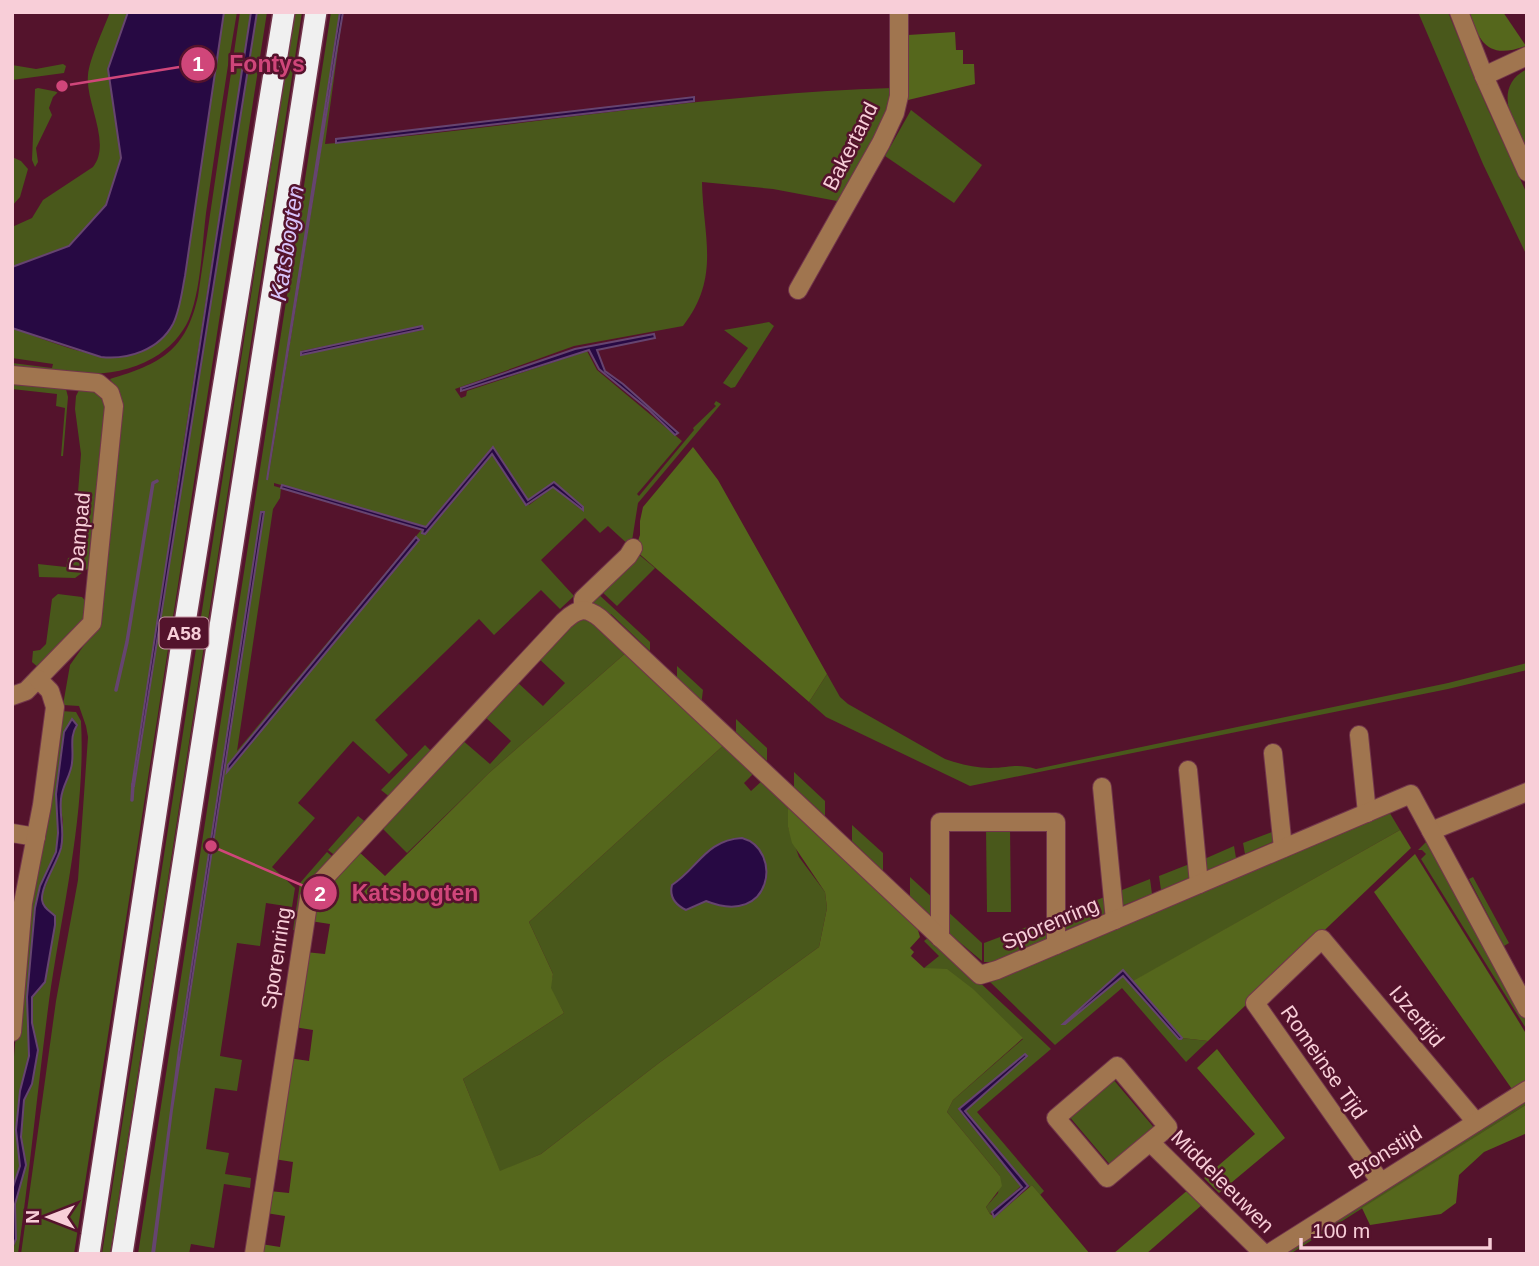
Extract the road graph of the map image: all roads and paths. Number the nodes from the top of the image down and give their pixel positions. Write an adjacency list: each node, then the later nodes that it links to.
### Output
1 (284, 12): 36 (highway, A58)
2 (316, 12): 37 (highway, A58)
3 (899, 12): 8 (street, Bakertand)
4 (1459, 12): 6 (street)
5 (1527, 57): 6 (street)
6 (1484, 76): 7 (street)
7 (1527, 172)
8 (798, 290)
9 (12, 375): 12 (street, Dampad)
10 (633, 548): 11 (street, Sporenring)
11 (583, 608): 26 (street, Sporenring); 38 (street, Sporenring)
12 (38, 679): 13 (street); 22 (street)
13 (12, 696)
14 (1359, 735): 19 (street)
15 (1273, 753): 23 (street)
16 (1188, 770): 24 (street)
17 (1102, 787): 25 (street)
18 (1527, 792): 20 (street)
19 (1367, 813): 20 (street, Sporenring); 23 (street, Sporenring)
20 (1431, 831): 30 (street, Sporenring)
21 (12, 833): 22 (street)
22 (36, 837): 28 (street)
23 (1283, 848): 24 (street, Sporenring)
24 (1199, 884): 25 (street, Sporenring)
25 (1115, 920): 27 (street, Sporenring)
26 (940, 938): 27 (street, Sporenring); 27 (street)
27 (1056, 945)
28 (15, 961): 31 (street)
29 (1255, 1003): 33 (street, IJzertijd); 35 (street, Romeinse Tijd)
30 (1527, 1009)
31 (12, 1032)
32 (1527, 1090): 33 (street, Bronstijd)
33 (1476, 1122): 35 (street, Bronstijd)
34 (1150, 1142): 34 (street, Middeleeuwen); 39 (street, Middeleeuwen)
35 (1380, 1181): 39 (street, Bronstijd)
36 (89, 1254)
37 (122, 1254)
38 (254, 1254)
39 (1266, 1254)

